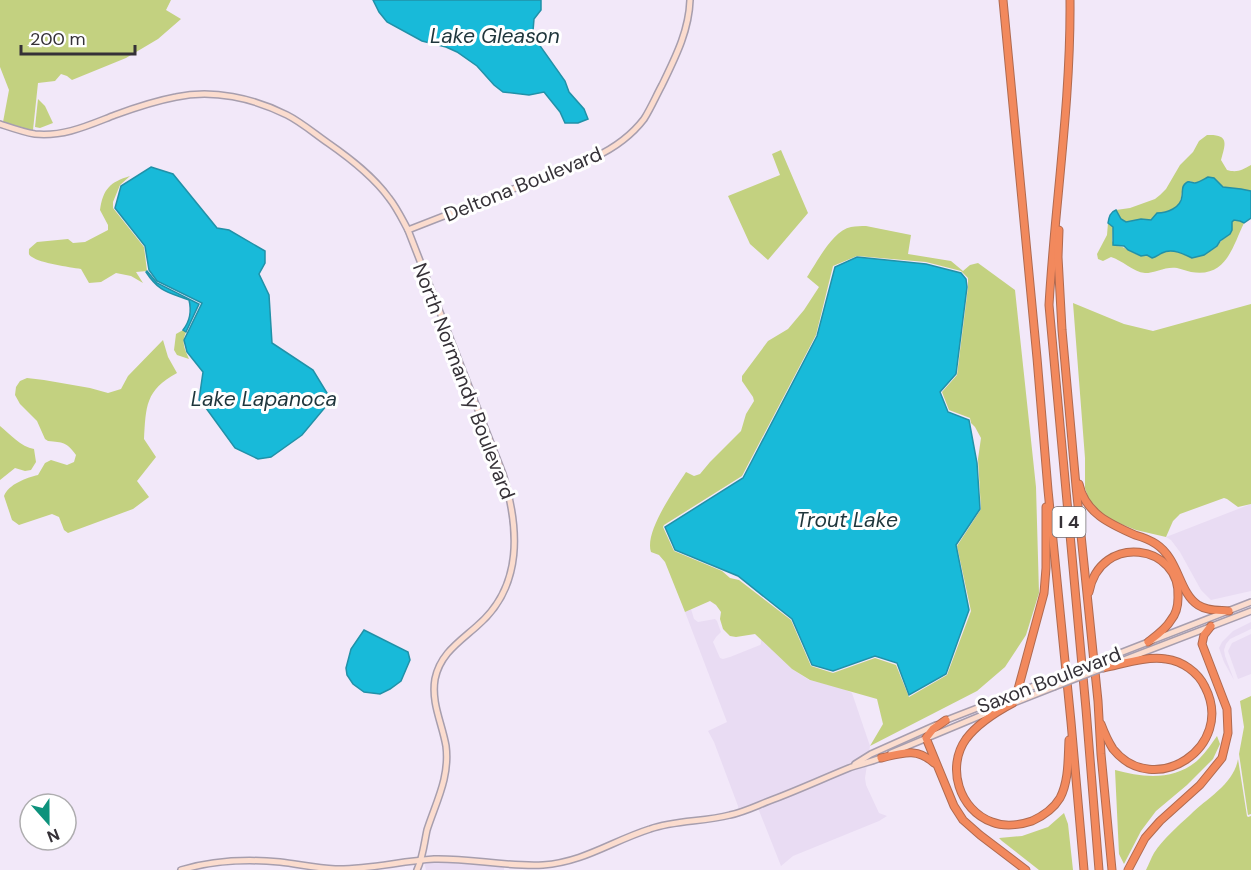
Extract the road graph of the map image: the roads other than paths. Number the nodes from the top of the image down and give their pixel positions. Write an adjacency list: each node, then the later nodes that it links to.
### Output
1 (690, 0): 6 (street, Deltona Boulevard)
2 (1003, 0): 8 (highway, I 4)
3 (1070, 0): 5 (highway, I 4)
4 (0, 124): 6 (street, North Normandy Boulevard)
5 (1061, 174): 7 (highway); 31 (highway, I 4)
6 (408, 230): 25 (street, North Normandy Boulevard)
7 (1074, 457): 9 (highway); 11 (highway)
8 (1048, 490): 16 (highway); 20 (highway, I 4)
9 (1088, 600): 14 (highway); 17 (highway)
10 (1251, 602): 11 (street, Saxon Boulevard)
11 (1229, 611): 14 (street, Saxon Boulevard)
12 (1251, 611): 13 (street, Saxon Boulevard)
13 (1211, 626): 15 (street, Saxon Boulevard); 33 (highway)
14 (1148, 642): 15 (street, Saxon Boulevard)
15 (1102, 664): 16 (street, Saxon Boulevard, bridge); 17 (highway); 18 (street, Saxon Boulevard, bridge)
16 (1017, 693): 19 (street, Saxon Boulevard)
17 (1098, 701): 32 (highway)
18 (1013, 703): 20 (highway); 21 (street, Saxon Boulevard)
19 (946, 720): 21 (highway); 23 (street, Saxon Boulevard)
20 (1071, 722): 30 (highway, I 4)
21 (926, 738): 22 (street, Saxon Boulevard); 24 (highway)
22 (881, 758): 23 (street, Saxon Boulevard); 24 (highway)
23 (852, 767): 25 (street, Saxon Boulevard)
24 (938, 768): 29 (highway)
25 (422, 860): 26 (street, Saxon Boulevard); 27 (street, North Normandy Boulevard); 28 (street, North Normandy Boulevard)
26 (182, 870)
27 (417, 870)
28 (424, 870)
29 (1026, 870)
30 (1084, 870)
31 (1099, 870)
32 (1112, 870)
33 (1128, 870)

